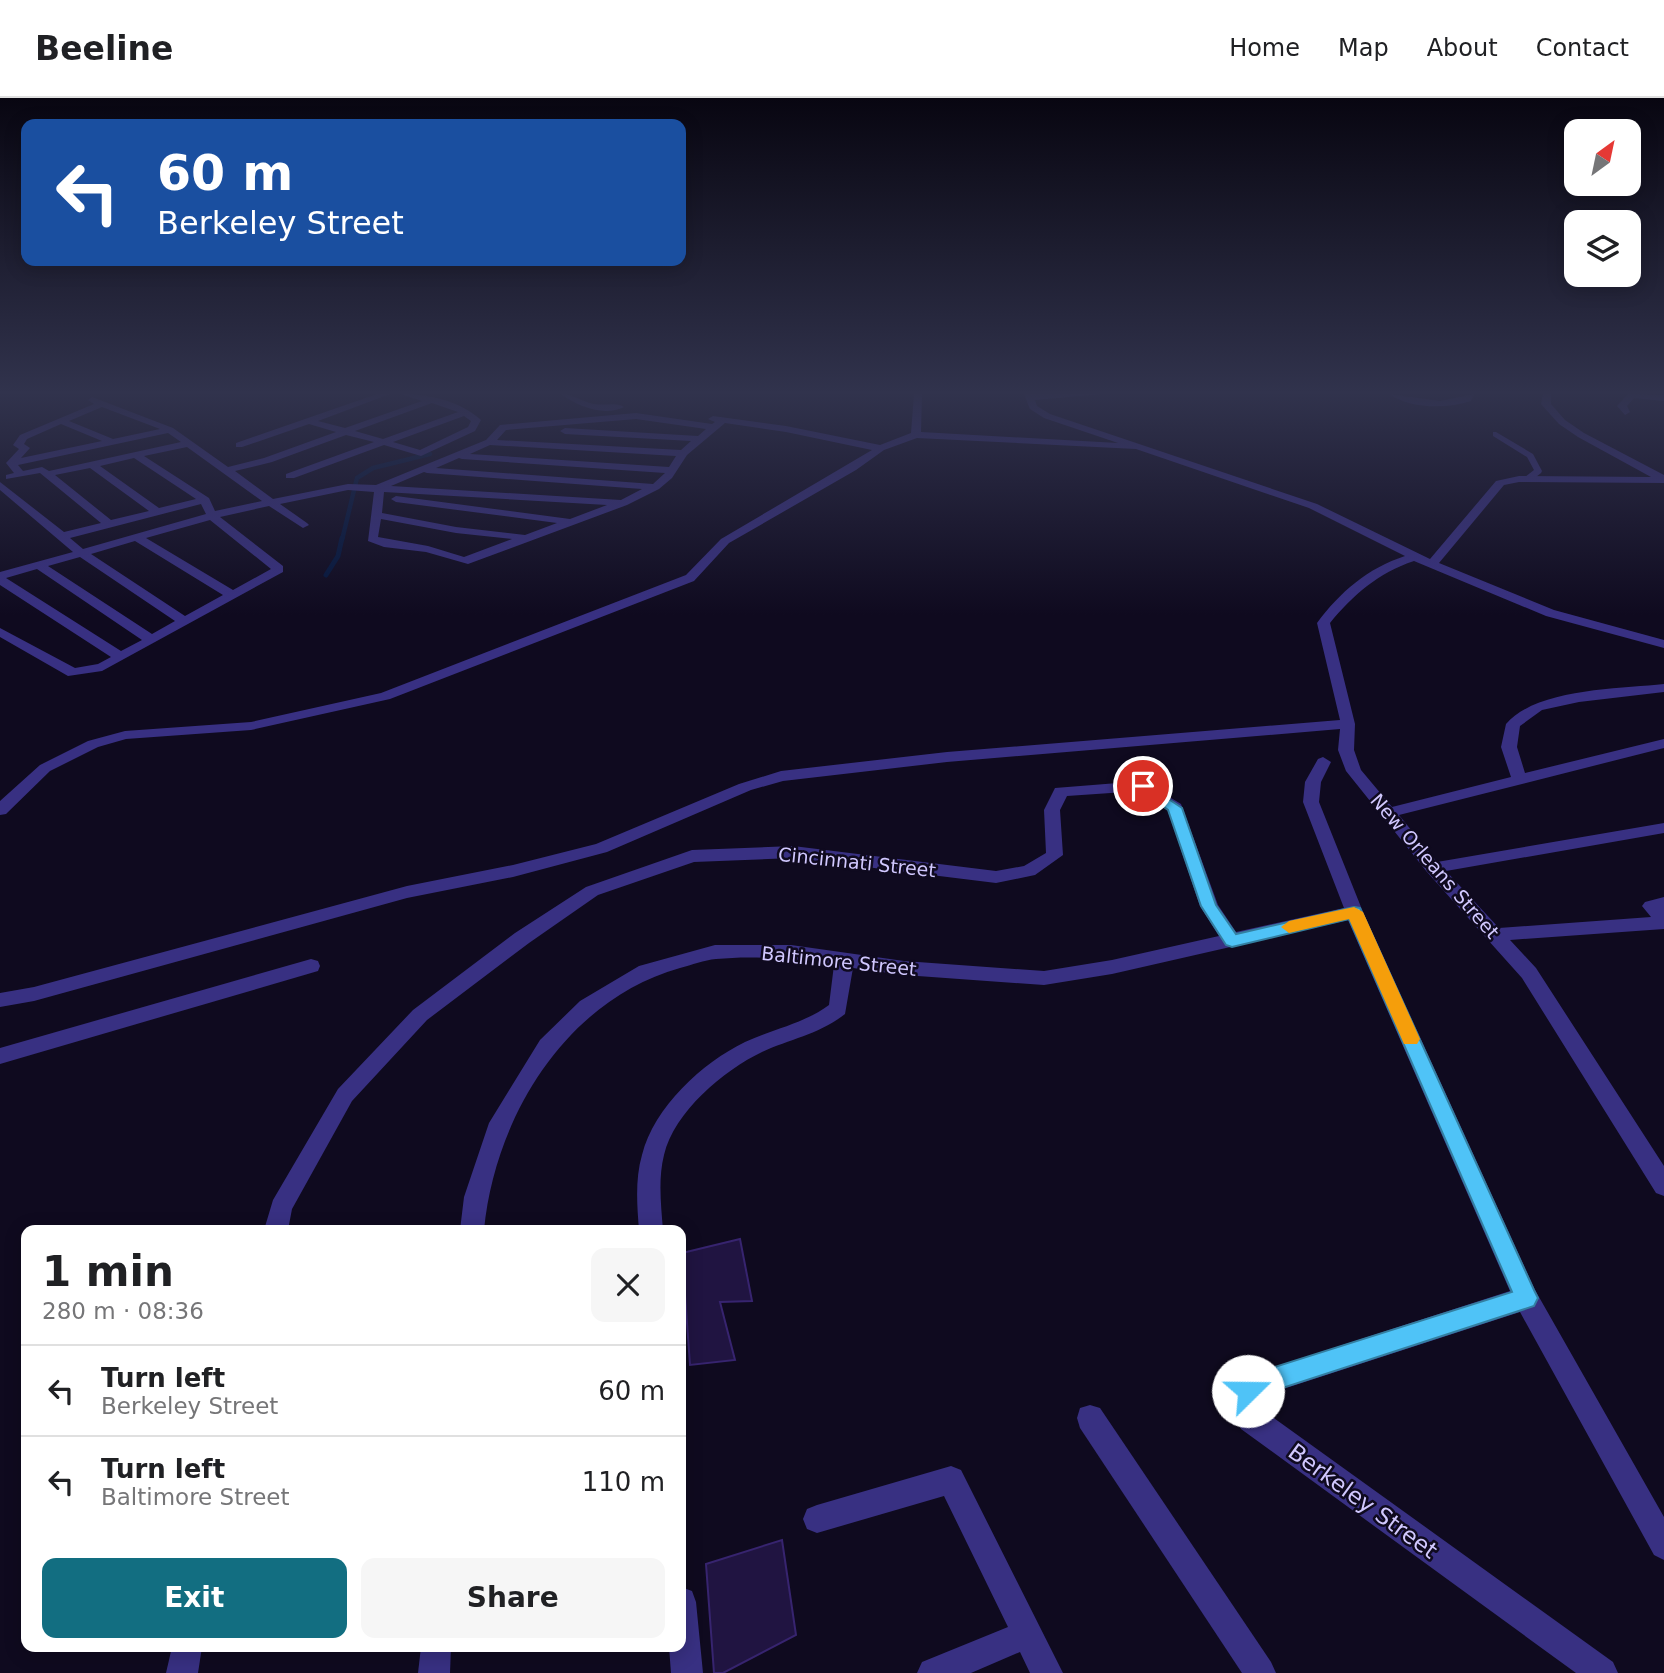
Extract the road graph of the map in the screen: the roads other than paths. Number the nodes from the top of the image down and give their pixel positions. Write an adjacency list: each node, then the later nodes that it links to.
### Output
1 (15, 468): 19 (street)
2 (76, 468): 18 (street)
3 (96, 468): 30 (street)
4 (156, 468): 27 (street)
5 (219, 468): 17 (street)
6 (238, 468): 17 (street)
7 (314, 468): 20 (street)
8 (426, 468): 15 (street)
9 (635, 468): 16 (street)
10 (672, 468): 16 (street)
11 (853, 468): 55 (street)
12 (1196, 468): 40 (street)
13 (1536, 468): 22 (lane)
14 (1642, 468): 23 (street)
15 (420, 470): 25 (street); 26 (street)
16 (670, 470): 25 (street)
17 (224, 471): 28 (street)
18 (47, 474): 19 (street); 34 (street)
19 (22, 475): 21 (street)
20 (290, 476)
21 (0, 479)
22 (1528, 479): 23 (street); 41 (street)
23 (1664, 480)
24 (0, 485): 36 (street)
25 (655, 487): 29 (street)
26 (380, 492): 28 (street); 29 (street); 31 (street); 33 (street)
27 (205, 500): 30 (street); 32 (street)
28 (269, 503): 32 (street); 35 (street)
29 (623, 503): 33 (street)
30 (156, 511): 34 (street)
31 (376, 515): 38 (street); 38 (street)
32 (212, 516): 37 (street); 44 (street)
33 (570, 522): 38 (street)
34 (109, 524): 36 (street)
35 (303, 525)
36 (63, 537): 39 (street)
37 (136, 537): 39 (street); 44 (street)
38 (529, 538)
39 (80, 552): 42 (street); 45 (street)
40 (1415, 557): 41 (street); 51 (street, New Orleans Street)
41 (1432, 564): 48 (street)
42 (38, 565): 43 (street); 47 (street)
43 (0, 578): 49 (street)
44 (231, 594): 45 (street)
45 (184, 621): 47 (street)
46 (0, 632): 49 (street)
47 (150, 639): 49 (street)
48 (1664, 644)
49 (119, 656)
50 (1664, 688): 54 (street)
51 (1348, 724): 56 (street, New Orleans Street); 66 (street)
52 (1664, 743): 54 (street)
53 (1324, 762): 60 (street)
54 (1519, 778): 56 (street)
55 (0, 810)
56 (1388, 813): 58 (street, New Orleans Street)
57 (1664, 828): 58 (street)
58 (1433, 868): 62 (street, New Orleans Street)
59 (1664, 903): 61 (street)
60 (1354, 912): 63 (street, Baltimore Street); 72 (street)
61 (1664, 922): 62 (street)
62 (1494, 935): 68 (street, New Orleans Street)
63 (1232, 941): 64 (street, Baltimore Street); 69 (street, Cincinnati Street)
64 (844, 960): 70 (street, Baltimore Street); 71 (street)
65 (311, 966): 67 (street)
66 (0, 1000)
67 (0, 1056)
68 (1664, 1186)
69 (277, 1225)
70 (472, 1225)
71 (651, 1225)
72 (1526, 1298): 75 (street); 86 (street, Berkeley Street)
73 (1090, 1418): 85 (street)
74 (817, 1519): 76 (street)
75 (1664, 1545)
76 (1027, 1634): 83 (street); 84 (street)
77 (186, 1652): 80 (street)
78 (436, 1652): 81 (street)
79 (685, 1652): 82 (street)
80 (182, 1673)
81 (434, 1673)
82 (687, 1673)
83 (933, 1673)
84 (1047, 1673)
85 (1260, 1673)
86 (1602, 1673)

